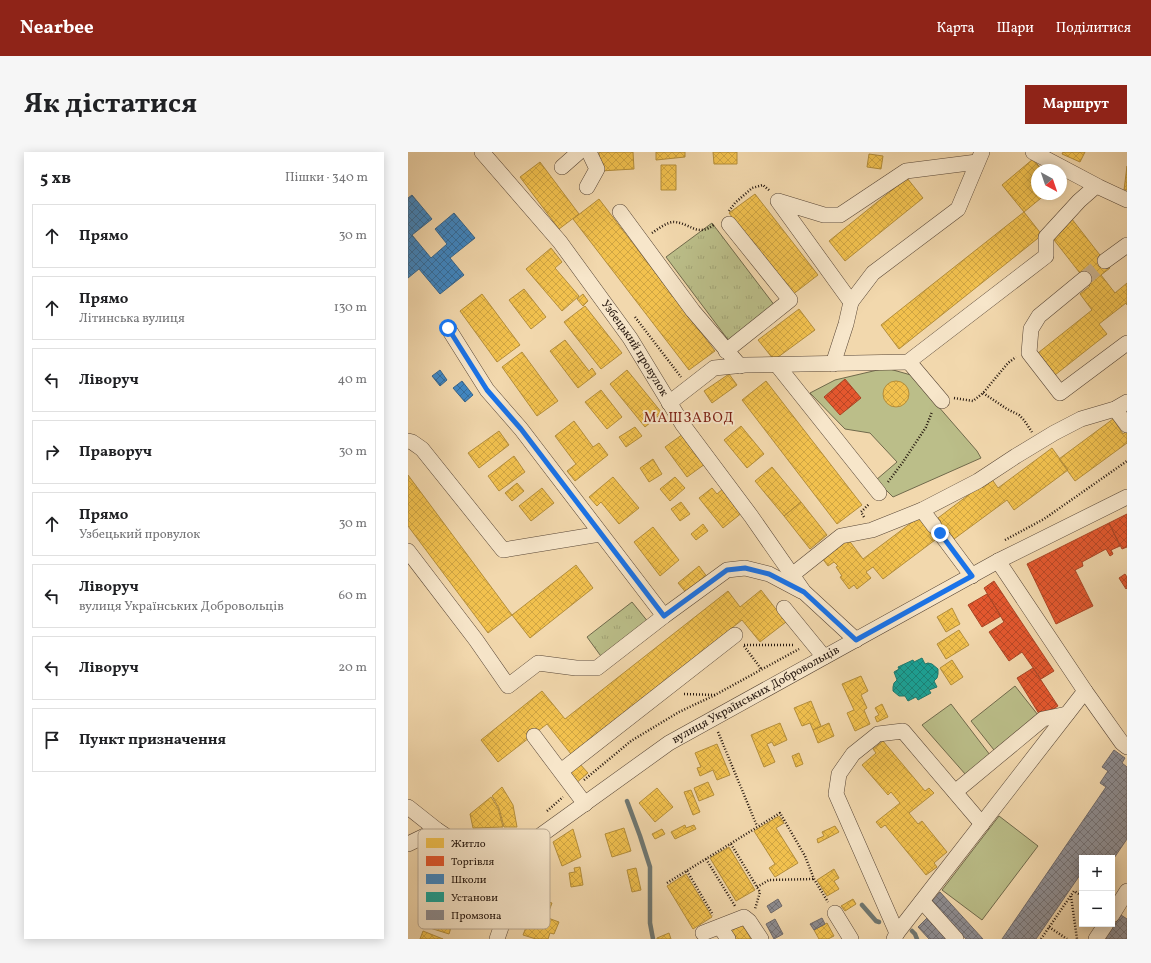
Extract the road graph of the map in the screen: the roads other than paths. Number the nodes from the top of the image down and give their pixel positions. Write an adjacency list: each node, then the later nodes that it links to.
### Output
1 (482, 152): 24 (street, Узбецький провулок)
2 (579, 152): 6 (street)
3 (589, 152): 8 (street)
4 (1033, 152): 7 (street)
5 (980, 157): 15 (street); 15 (street)
6 (562, 167)
7 (1096, 186): 9 (street); 19 (street)
8 (586, 187)
9 (1127, 200)
10 (620, 212): 18 (street)
11 (724, 220): 18 (street)
12 (1127, 245): 13 (street)
13 (1105, 261)
14 (1084, 279): 17 (street)
15 (851, 302): 20 (street)
16 (448, 328): 31 (street)
17 (1127, 343)
18 (726, 351): 22 (street)
19 (909, 362): 20 (street); 23 (street)
20 (833, 364): 21 (street)
21 (777, 365): 22 (street); 28 (street)
22 (740, 366): 24 (street)
23 (942, 401)
24 (669, 403): 34 (street, Узбецький провулок)
25 (1121, 406): 26 (street); 30 (street)
26 (1127, 425)
27 (408, 441): 31 (street)
28 (879, 493)
29 (1127, 497): 33 (street, вулиця Українських Добровольців)
30 (922, 510): 34 (street); 35 (street)
31 (600, 534): 38 (street)
32 (408, 551): 38 (street)
33 (998, 561): 35 (street, вулиця Українських Добровольців); 42 (street)
34 (792, 575): 36 (street, Узбецький провулок)
35 (972, 576): 40 (street, вулиця Українських Добровольців)
36 (804, 592): 38 (street); 40 (street, Узбецький провулок)
37 (784, 608): 41 (street)
38 (664, 616)
39 (739, 640): 46 (street)
40 (856, 640): 41 (street, вулиця Українських Добровольців)
41 (824, 657): 48 (street, вулиця Українських Добровольців)
42 (1085, 691): 43 (street); 45 (street)
43 (1067, 714): 47 (street); 50 (street)
44 (534, 736): 46 (street)
45 (1127, 747)
46 (561, 772): 48 (street)
47 (955, 792): 50 (street); 63 (street)
48 (585, 804): 52 (street, вулиця Українських Добровольців)
49 (408, 807): 51 (street)
50 (982, 824): 56 (street)
51 (436, 829)
52 (550, 829)
53 (418, 839): 54 (street)
54 (408, 844)
55 (1127, 891): 57 (street)
56 (922, 901): 63 (street); 67 (street)
57 (1115, 909)
58 (835, 913): 66 (street)
59 (1104, 927): 68 (street)
60 (500, 929): 64 (street)
61 (703, 933): 62 (street)
62 (724, 933): 65 (street)
63 (896, 936)
64 (497, 939)
65 (761, 939)
66 (851, 939)
67 (956, 939)
68 (1096, 939)

